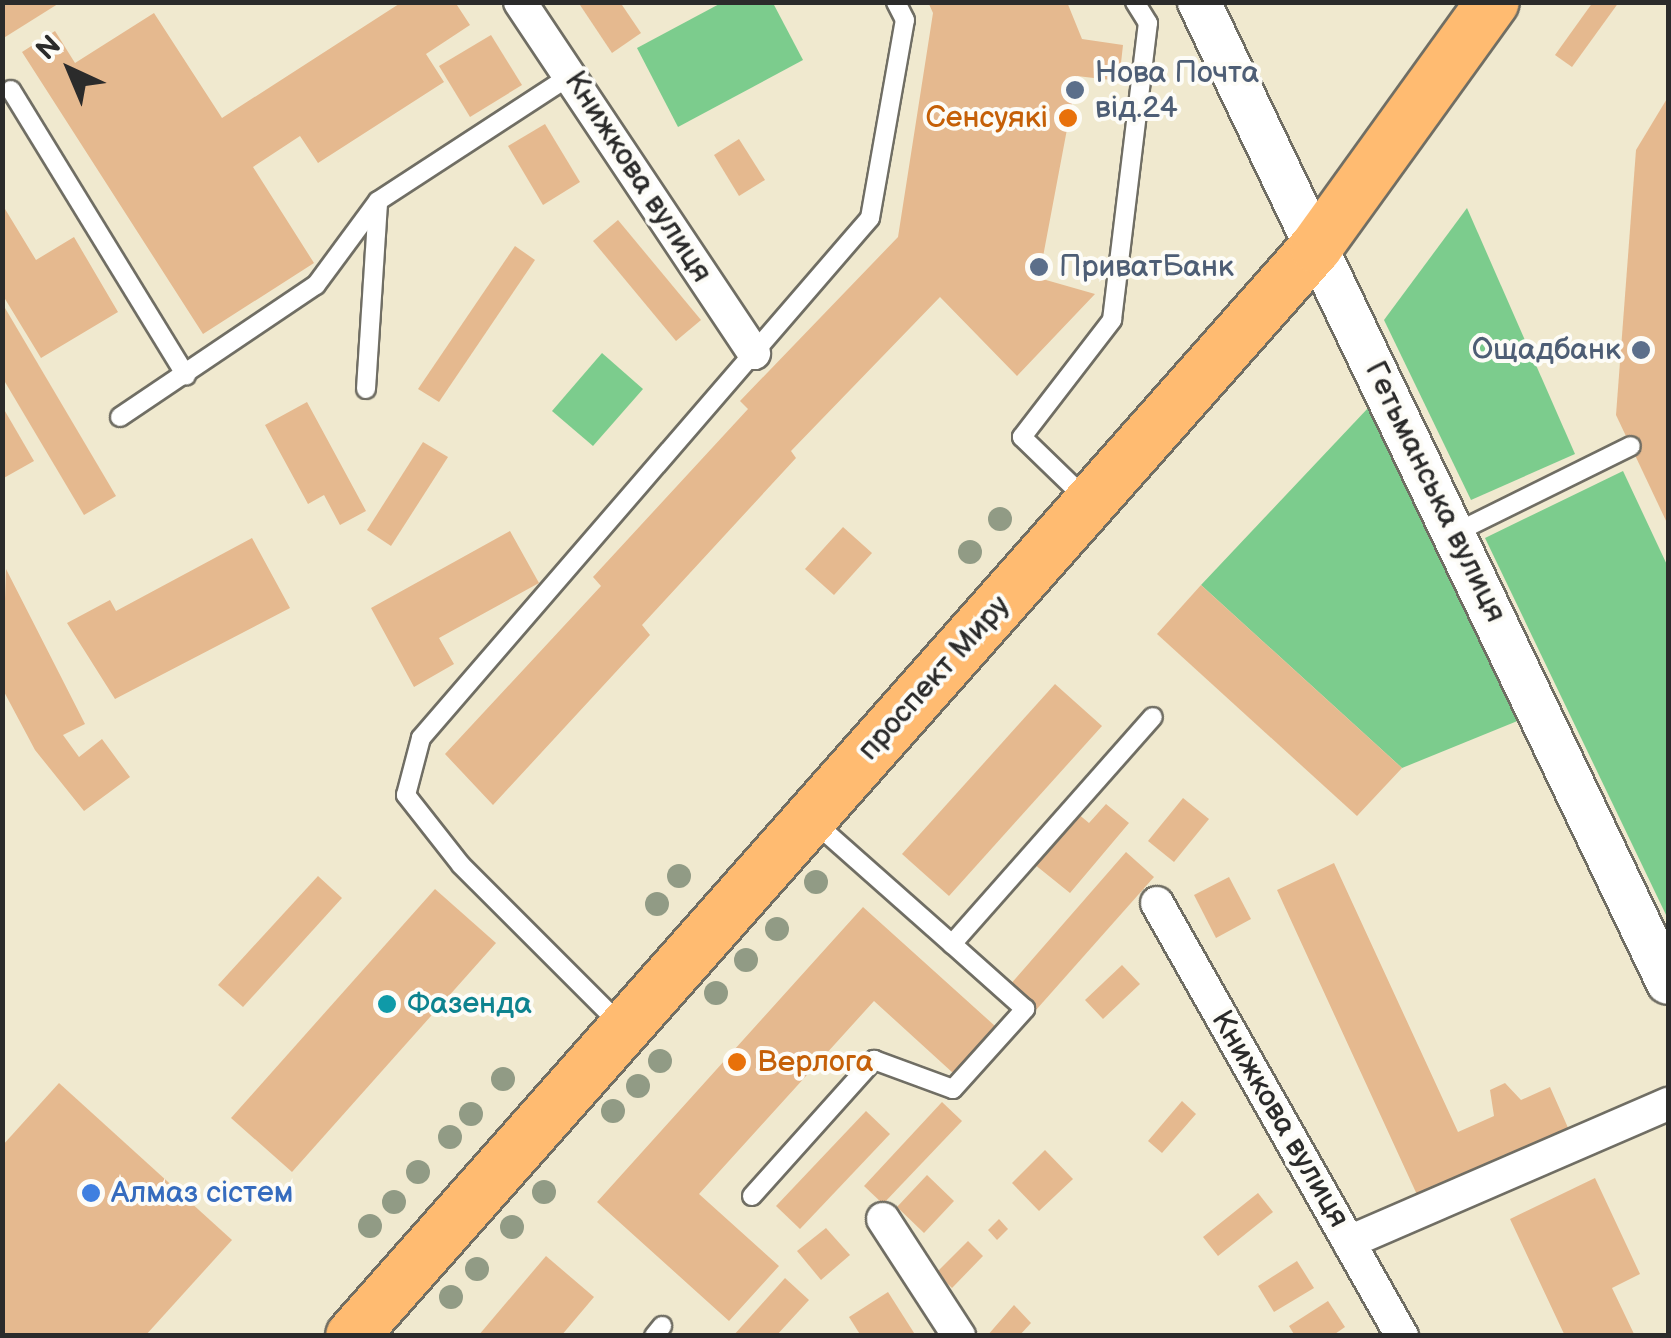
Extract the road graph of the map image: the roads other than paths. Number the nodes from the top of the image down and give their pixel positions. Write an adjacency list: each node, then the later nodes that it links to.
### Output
1 (520, 2): 6 (street, Книжкова вулиця)
2 (896, 2): 10 (lane)
3 (1135, 2): 15 (lane)
4 (1199, 2): 9 (street, Гетьманська вулиця)
5 (1494, 2): 9 (main road, проспект Миру)
6 (571, 75): 8 (lane); 10 (street, Книжкова вулиця)
7 (11, 90): 11 (lane)
8 (378, 201): 11 (lane); 12 (lane)
9 (1316, 247): 15 (main road, проспект Миру); 16 (street, Гетьманська вулиця)
10 (754, 353): 22 (lane)
11 (186, 376): 13 (lane)
12 (366, 389)
13 (120, 417)
14 (1631, 446): 16 (lane)
15 (1090, 503): 18 (main road, проспект Миру)
16 (1455, 532): 21 (street, Гетьманська вулиця)
17 (1153, 716): 20 (lane)
18 (808, 818): 20 (lane); 22 (main road, проспект Миру)
19 (1157, 902): 26 (street, Книжкова вулиця)
20 (952, 944): 24 (lane)
21 (1668, 984)
22 (624, 1029): 27 (main road, проспект Миру)
23 (1668, 1104): 26 (street)
24 (752, 1196)
25 (883, 1218): 28 (street)
26 (1349, 1242): 29 (street, Книжкова вулиця)
27 (352, 1336)
28 (958, 1336)
29 (1402, 1336)

